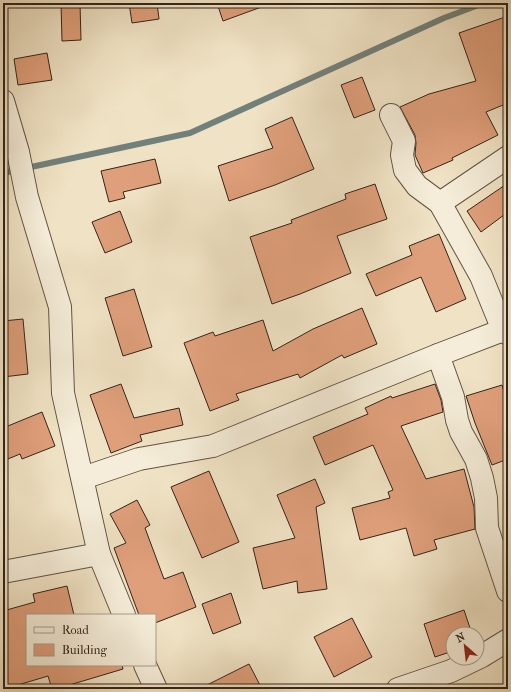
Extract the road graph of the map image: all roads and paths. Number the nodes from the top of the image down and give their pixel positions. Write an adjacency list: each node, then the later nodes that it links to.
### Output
1 (3, 101): 7 (street)
2 (391, 115): 4 (street)
3 (508, 157): 4 (street)
4 (440, 203): 5 (street)
5 (505, 332): 6 (street)
6 (438, 355): 7 (street); 10 (street)
7 (83, 478): 8 (street)
8 (99, 554): 9 (street); 11 (street)
9 (3, 572)
10 (508, 591)
11 (124, 614)
12 (508, 640): 15 (street)
13 (145, 666): 14 (street)
14 (156, 689)
15 (398, 689)

